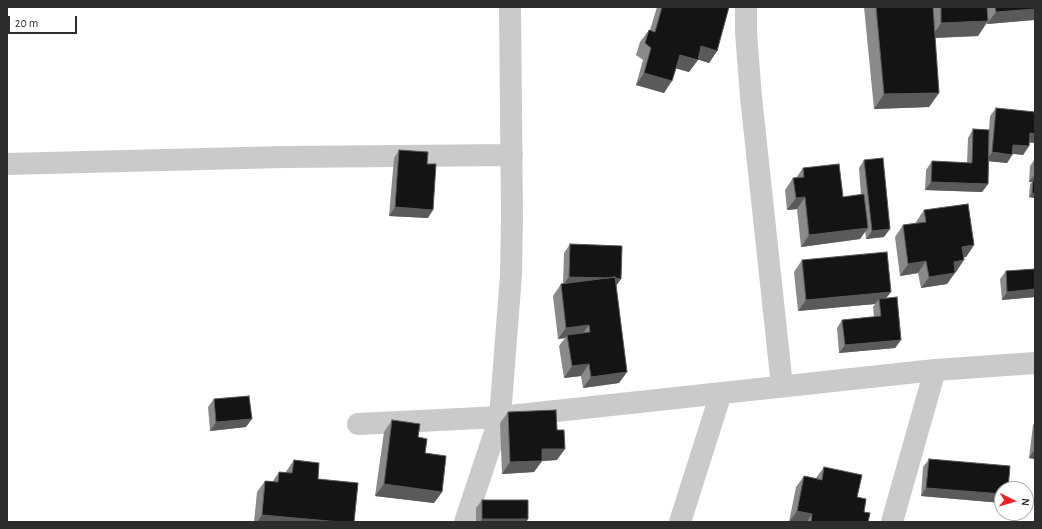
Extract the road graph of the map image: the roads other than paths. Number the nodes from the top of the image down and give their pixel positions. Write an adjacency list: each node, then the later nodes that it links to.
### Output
1 (510, 7): 3 (street)
2 (746, 7): 7 (street)
3 (512, 155): 4 (street); 9 (street)
4 (7, 164)
5 (1035, 363): 6 (street)
6 (935, 370): 7 (street); 13 (street)
7 (782, 386): 8 (street)
8 (721, 394): 9 (street); 12 (street)
9 (500, 416): 10 (street); 11 (street)
10 (358, 424)
11 (465, 522)
12 (680, 522)
13 (892, 522)

